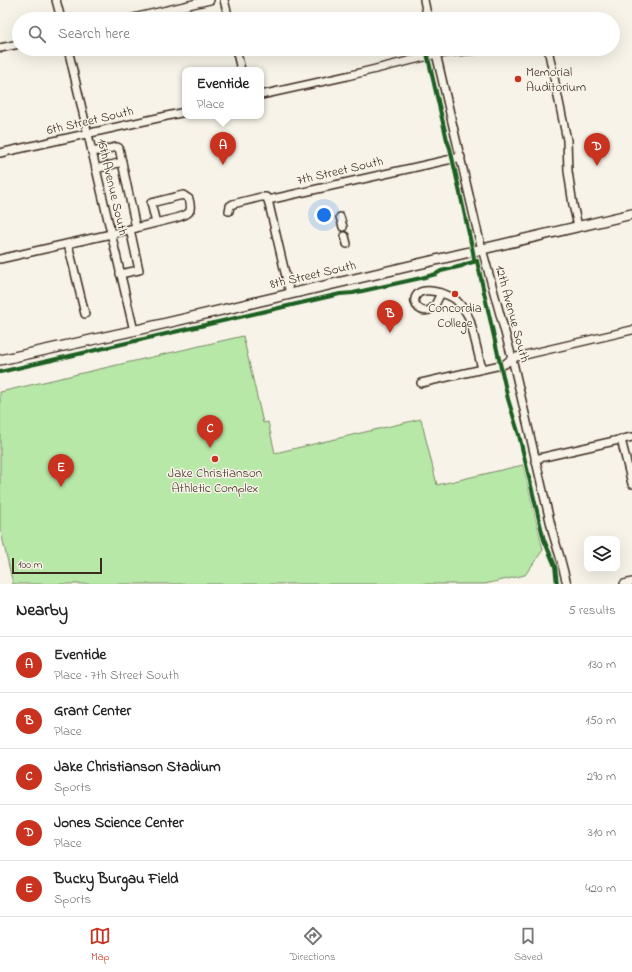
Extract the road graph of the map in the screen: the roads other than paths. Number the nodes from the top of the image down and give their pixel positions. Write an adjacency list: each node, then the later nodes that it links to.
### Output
1 (56, 0): 5 (street)
2 (210, 0): 6 (street)
3 (224, 0): 7 (street)
4 (424, 0): 8 (street)
5 (59, 12)
6 (159, 12)
7 (227, 12)
8 (427, 12)
9 (12, 45): 10 (street)
10 (0, 48)
11 (70, 56): 19 (street, 16th Avenue South)
12 (238, 56): 16 (street)
13 (421, 56): 17 (street)
14 (437, 56): 22 (street, 12th Avenue South)
15 (549, 56): 30 (street)
16 (240, 67)
17 (264, 94)
18 (182, 113): 19 (street, 6th Street South)
19 (88, 134): 20 (street, 16th Avenue South); 21 (street, 6th Street South)
20 (92, 152): 23 (street); 24 (street, 16th Avenue South)
21 (0, 153)
22 (460, 156): 25 (street, 7th Street South); 37 (street, 12th Avenue South)
23 (122, 162): 24 (street); 32 (street)
24 (96, 169): 33 (street, 16th Avenue South)
25 (268, 200): 26 (street, 7th Street South); 41 (street)
26 (229, 211)
27 (632, 214): 30 (main road, 8th Street South)
28 (340, 217): 31 (street)
29 (156, 223): 29 (street); 32 (street)
30 (578, 226): 37 (main road, 8th Street South)
31 (343, 227)
32 (133, 229): 33 (street); 39 (street)
33 (111, 234): 35 (street); 39 (street, 16th Avenue South)
34 (345, 236): 36 (street)
35 (68, 244): 38 (street); 42 (street)
36 (347, 244)
37 (482, 250): 41 (main road, 8th Street South); 45 (street, 12th Avenue South)
38 (0, 259)
39 (120, 274): 44 (street, 16th Avenue South)
40 (441, 293): 47 (street)
41 (290, 294): 44 (main road, 8th Street South)
42 (85, 314)
43 (632, 330): 45 (street)
44 (134, 331): 46 (main road, 8th Street South)
45 (512, 358): 47 (street); 51 (street, 12th Avenue South)
46 (0, 360)
47 (482, 369): 48 (street)
48 (421, 383)
49 (632, 437): 50 (street)
50 (621, 439): 51 (street); 52 (street)
51 (535, 459): 54 (street, 12th Avenue South)
52 (632, 484)
53 (632, 582): 55 (street)
54 (567, 584)
55 (624, 584)

